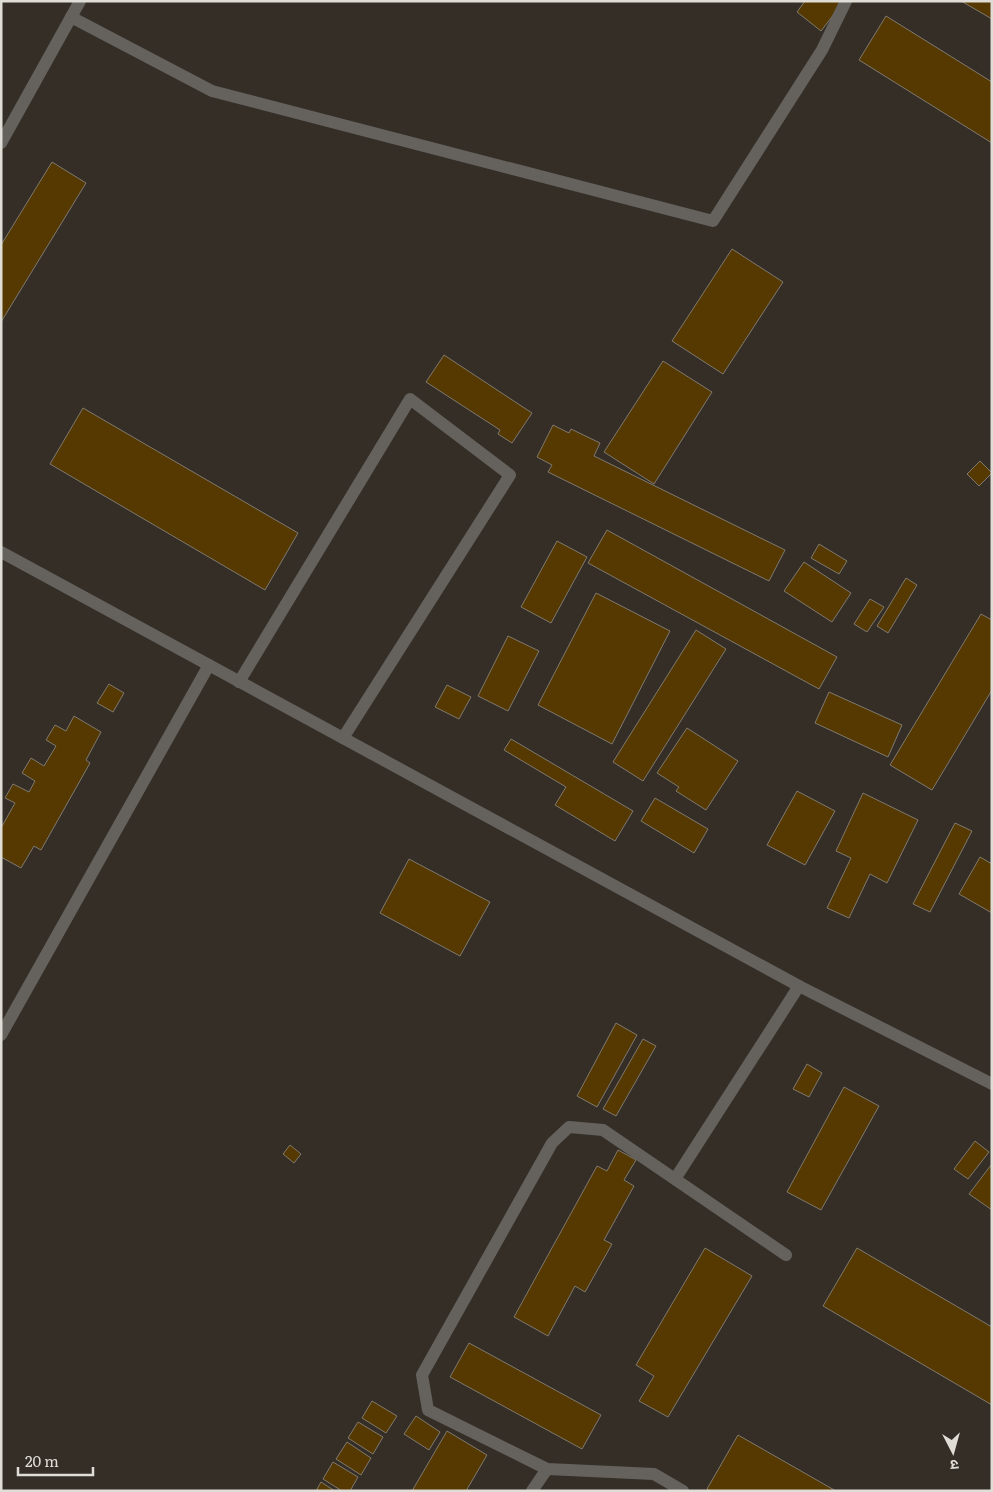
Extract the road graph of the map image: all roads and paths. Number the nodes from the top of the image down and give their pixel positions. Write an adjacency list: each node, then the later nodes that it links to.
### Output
1 (80, 1): 3 (street)
2 (846, 1): 3 (street)
3 (71, 16): 4 (street)
4 (1, 143)
5 (1, 552): 6 (street)
6 (209, 665): 7 (street); 10 (street)
7 (239, 682): 8 (street); 8 (street)
8 (344, 738): 9 (street)
9 (799, 986): 11 (street); 12 (street)
10 (1, 1034)
11 (992, 1084)
12 (675, 1180): 13 (street); 14 (street)
13 (786, 1255)
14 (547, 1469): 15 (street); 16 (street)
15 (532, 1491)
16 (683, 1491)

